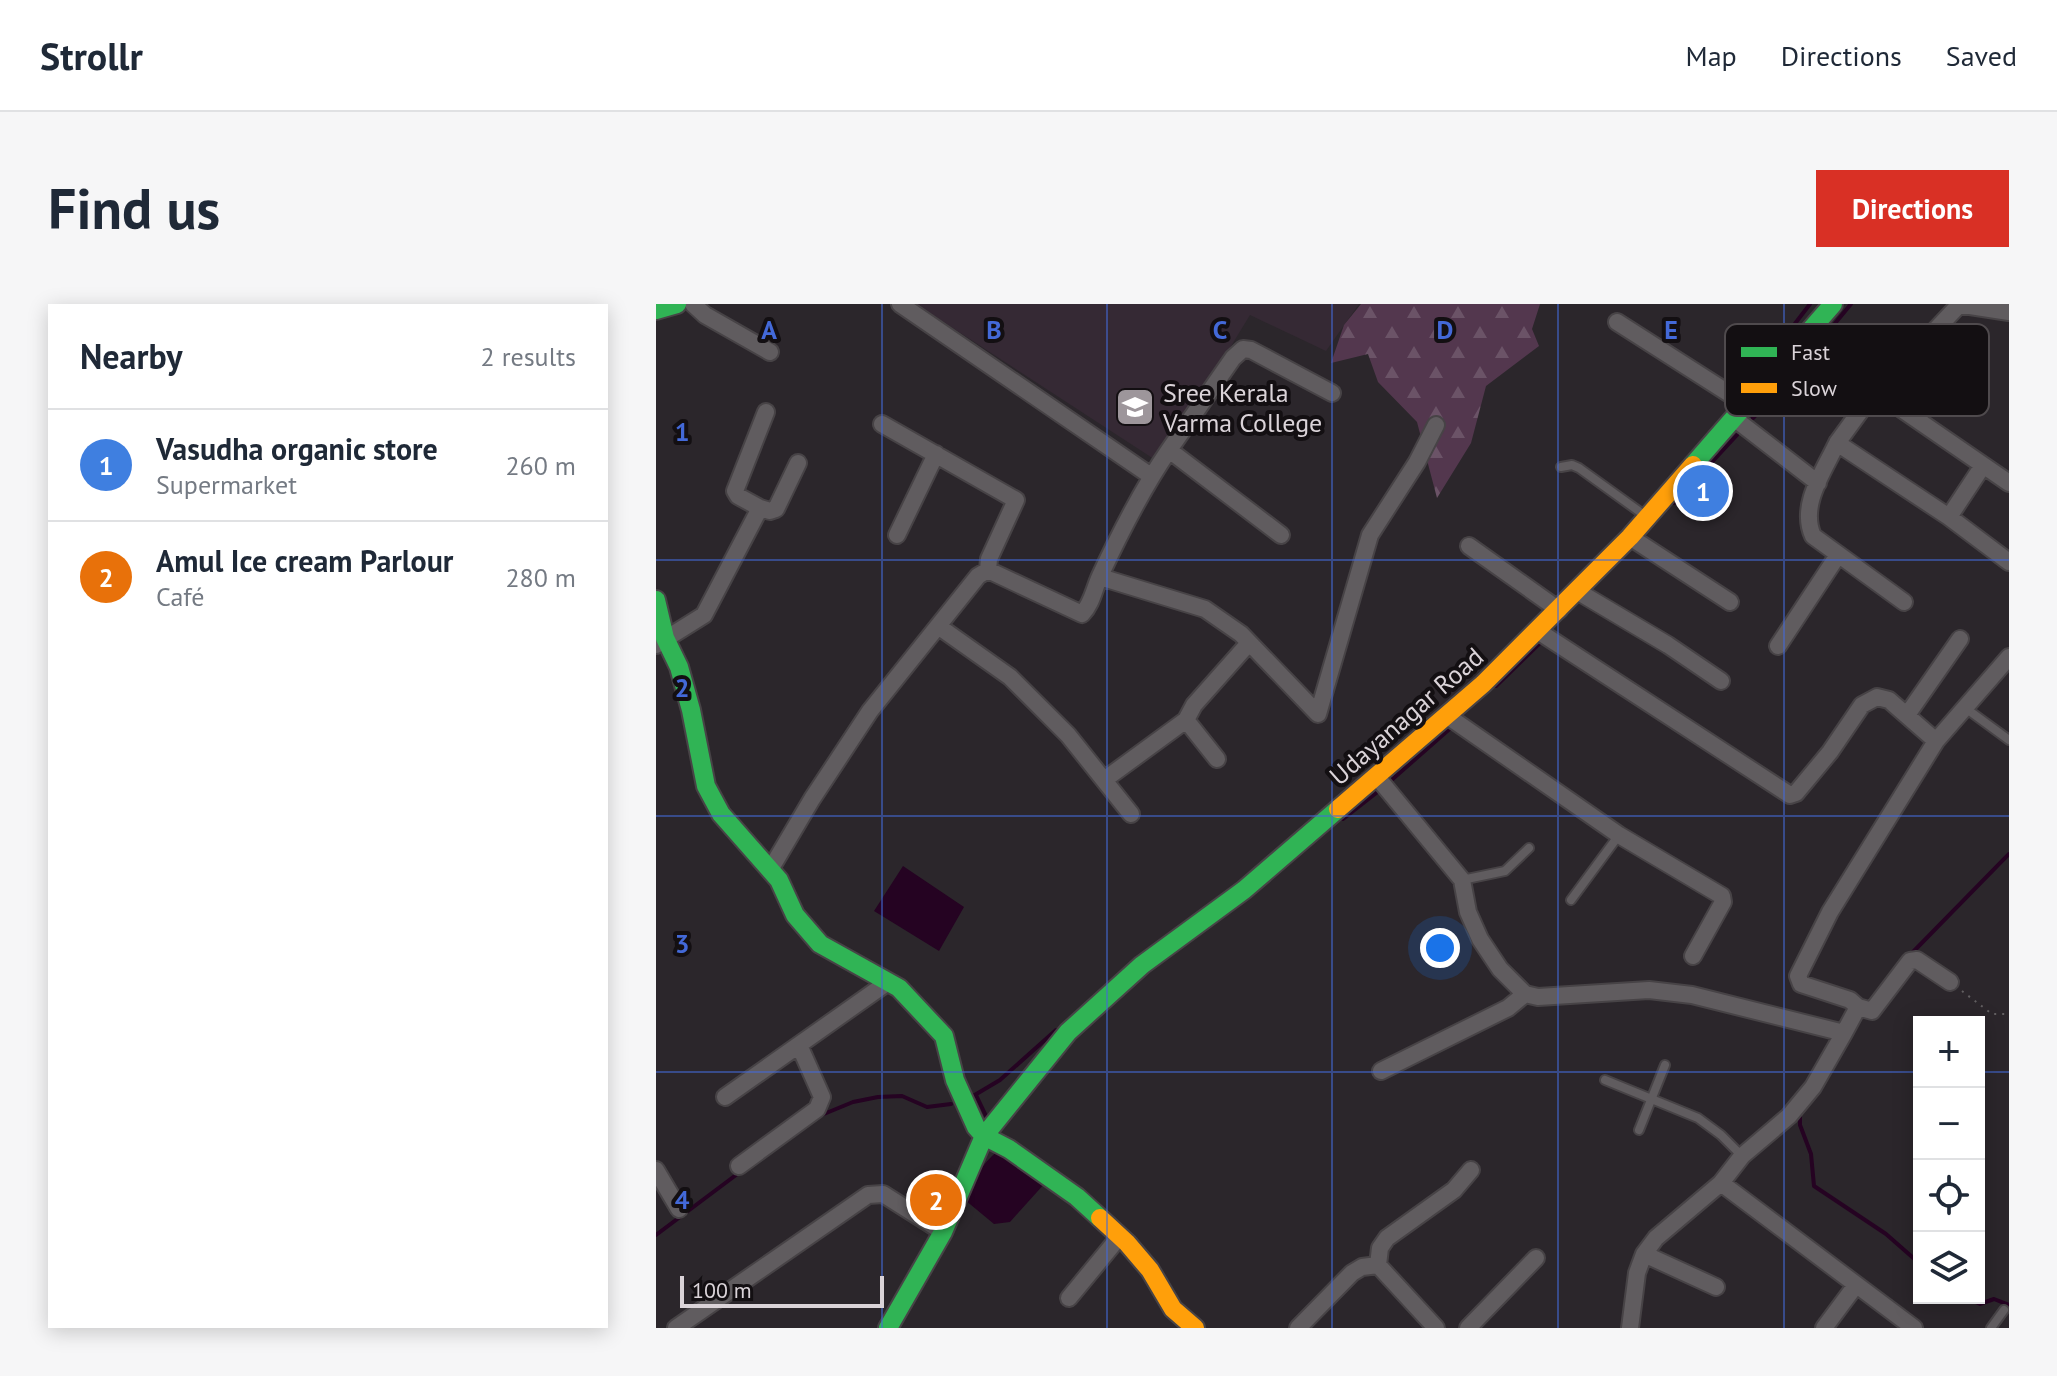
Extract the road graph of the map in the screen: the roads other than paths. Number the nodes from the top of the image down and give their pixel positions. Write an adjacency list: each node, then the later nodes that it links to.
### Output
1 (677, 304): 6 (street)
2 (693, 304): 11 (street)
3 (900, 304): 27 (street)
4 (1833, 304): 9 (street, Udayanagar Road)
5 (1958, 304): 7 (street); 10 (street)
6 (656, 310)
7 (2009, 312)
8 (1617, 322): 13 (street)
9 (1816, 324)
10 (1940, 324)
11 (770, 352)
12 (1332, 393): 22 (street)
13 (1725, 400)
14 (766, 412): 30 (street)
15 (1737, 416): 31 (street, Udayanagar Road)
16 (1745, 416): 28 (street)
17 (1857, 416): 21 (street)
18 (1911, 416): 26 (street)
19 (882, 424): 23 (street)
20 (1436, 425): 50 (street)
21 (1837, 443): 28 (street); 32 (street)
22 (1169, 450): 27 (street); 34 (street)
23 (936, 454): 33 (street); 39 (street)
24 (798, 463): 30 (street)
25 (1561, 467): 31 (lane)
26 (1982, 467): 29 (street); 32 (street)
27 (1151, 476): 40 (street)
28 (1818, 483): 37 (street)
29 (2009, 483)
30 (760, 508): 49 (street)
31 (1648, 517): 35 (street, Udayanagar Road)
32 (1949, 517): 38 (street)
33 (897, 535)
34 (1281, 535)
35 (1630, 537): 41 (street, Udayanagar Road); 43 (street)
36 (1469, 546): 45 (street)
37 (1838, 555): 44 (street); 51 (street)
38 (2009, 562)
39 (988, 570): 40 (street); 46 (street)
40 (1100, 577): 50 (street)
41 (1577, 591): 45 (street, Udayanagar Road); 53 (street)
42 (656, 600): 49 (street)
43 (1730, 602)
44 (1904, 602)
45 (1559, 610): 47 (street, Udayanagar Road)
46 (938, 626): 62 (street); 66 (street)
47 (1538, 631): 55 (street, Udayanagar Road); 56 (street)
48 (1960, 639): 56 (street)
49 (660, 642): 66 (street)
50 (1249, 643): 57 (street)
51 (1778, 646)
52 (2009, 657): 54 (street)
53 (1721, 681)
54 (1964, 706): 58 (lane); 59 (street)
55 (1446, 715): 61 (street, Udayanagar Road); 64 (street)
56 (1907, 715): 59 (street)
57 (1186, 720): 60 (street); 62 (street)
58 (2009, 740)
59 (1936, 741): 73 (street)
60 (1217, 759)
61 (1377, 777): 67 (street); 82 (street, Udayanagar Road)
62 (1104, 780): 63 (street)
63 (1131, 814)
64 (1619, 835): 68 (lane); 69 (street)
65 (1529, 848): 67 (lane)
66 (770, 870): 70 (street)
67 (1462, 880): 72 (street)
68 (1571, 900)
69 (1693, 956)
70 (888, 982): 75 (street); 82 (street)
71 (1950, 982): 73 (street)
72 (1525, 994): 74 (street); 77 (street)
73 (1864, 1009): 74 (street)
74 (1844, 1033): 83 (street)
75 (799, 1045): 80 (street); 84 (street)
76 (1665, 1065): 79 (lane)
77 (1381, 1071)
78 (1605, 1080): 79 (lane)
79 (1651, 1096): 81 (lane); 83 (lane)
80 (725, 1097)
81 (1639, 1130)
82 (984, 1136): 89 (street, Udayanagar Road); 90 (street)
83 (1742, 1156): 87 (street)
84 (739, 1166)
85 (656, 1170): 88 (street)
86 (1471, 1170): 93 (street)
87 (1721, 1183): 91 (street); 94 (street)
88 (679, 1209)
89 (943, 1232): 98 (street); 99 (street, Udayanagar Road)
90 (1120, 1236): 96 (street); 100 (street)
91 (1644, 1254): 95 (street); 104 (street)
92 (1536, 1258): 103 (street)
93 (1378, 1265): 101 (street); 102 (street)
94 (1856, 1285): 105 (street); 106 (street)
95 (1716, 1287)
96 (1069, 1298)
97 (2004, 1310): 107 (lane)
98 (676, 1328)
99 (888, 1328)
100 (1195, 1328)
101 (1298, 1328)
102 (1436, 1328)
103 (1468, 1328)
104 (1630, 1328)
105 (1824, 1328)
106 (1914, 1328)
107 (1991, 1328)

